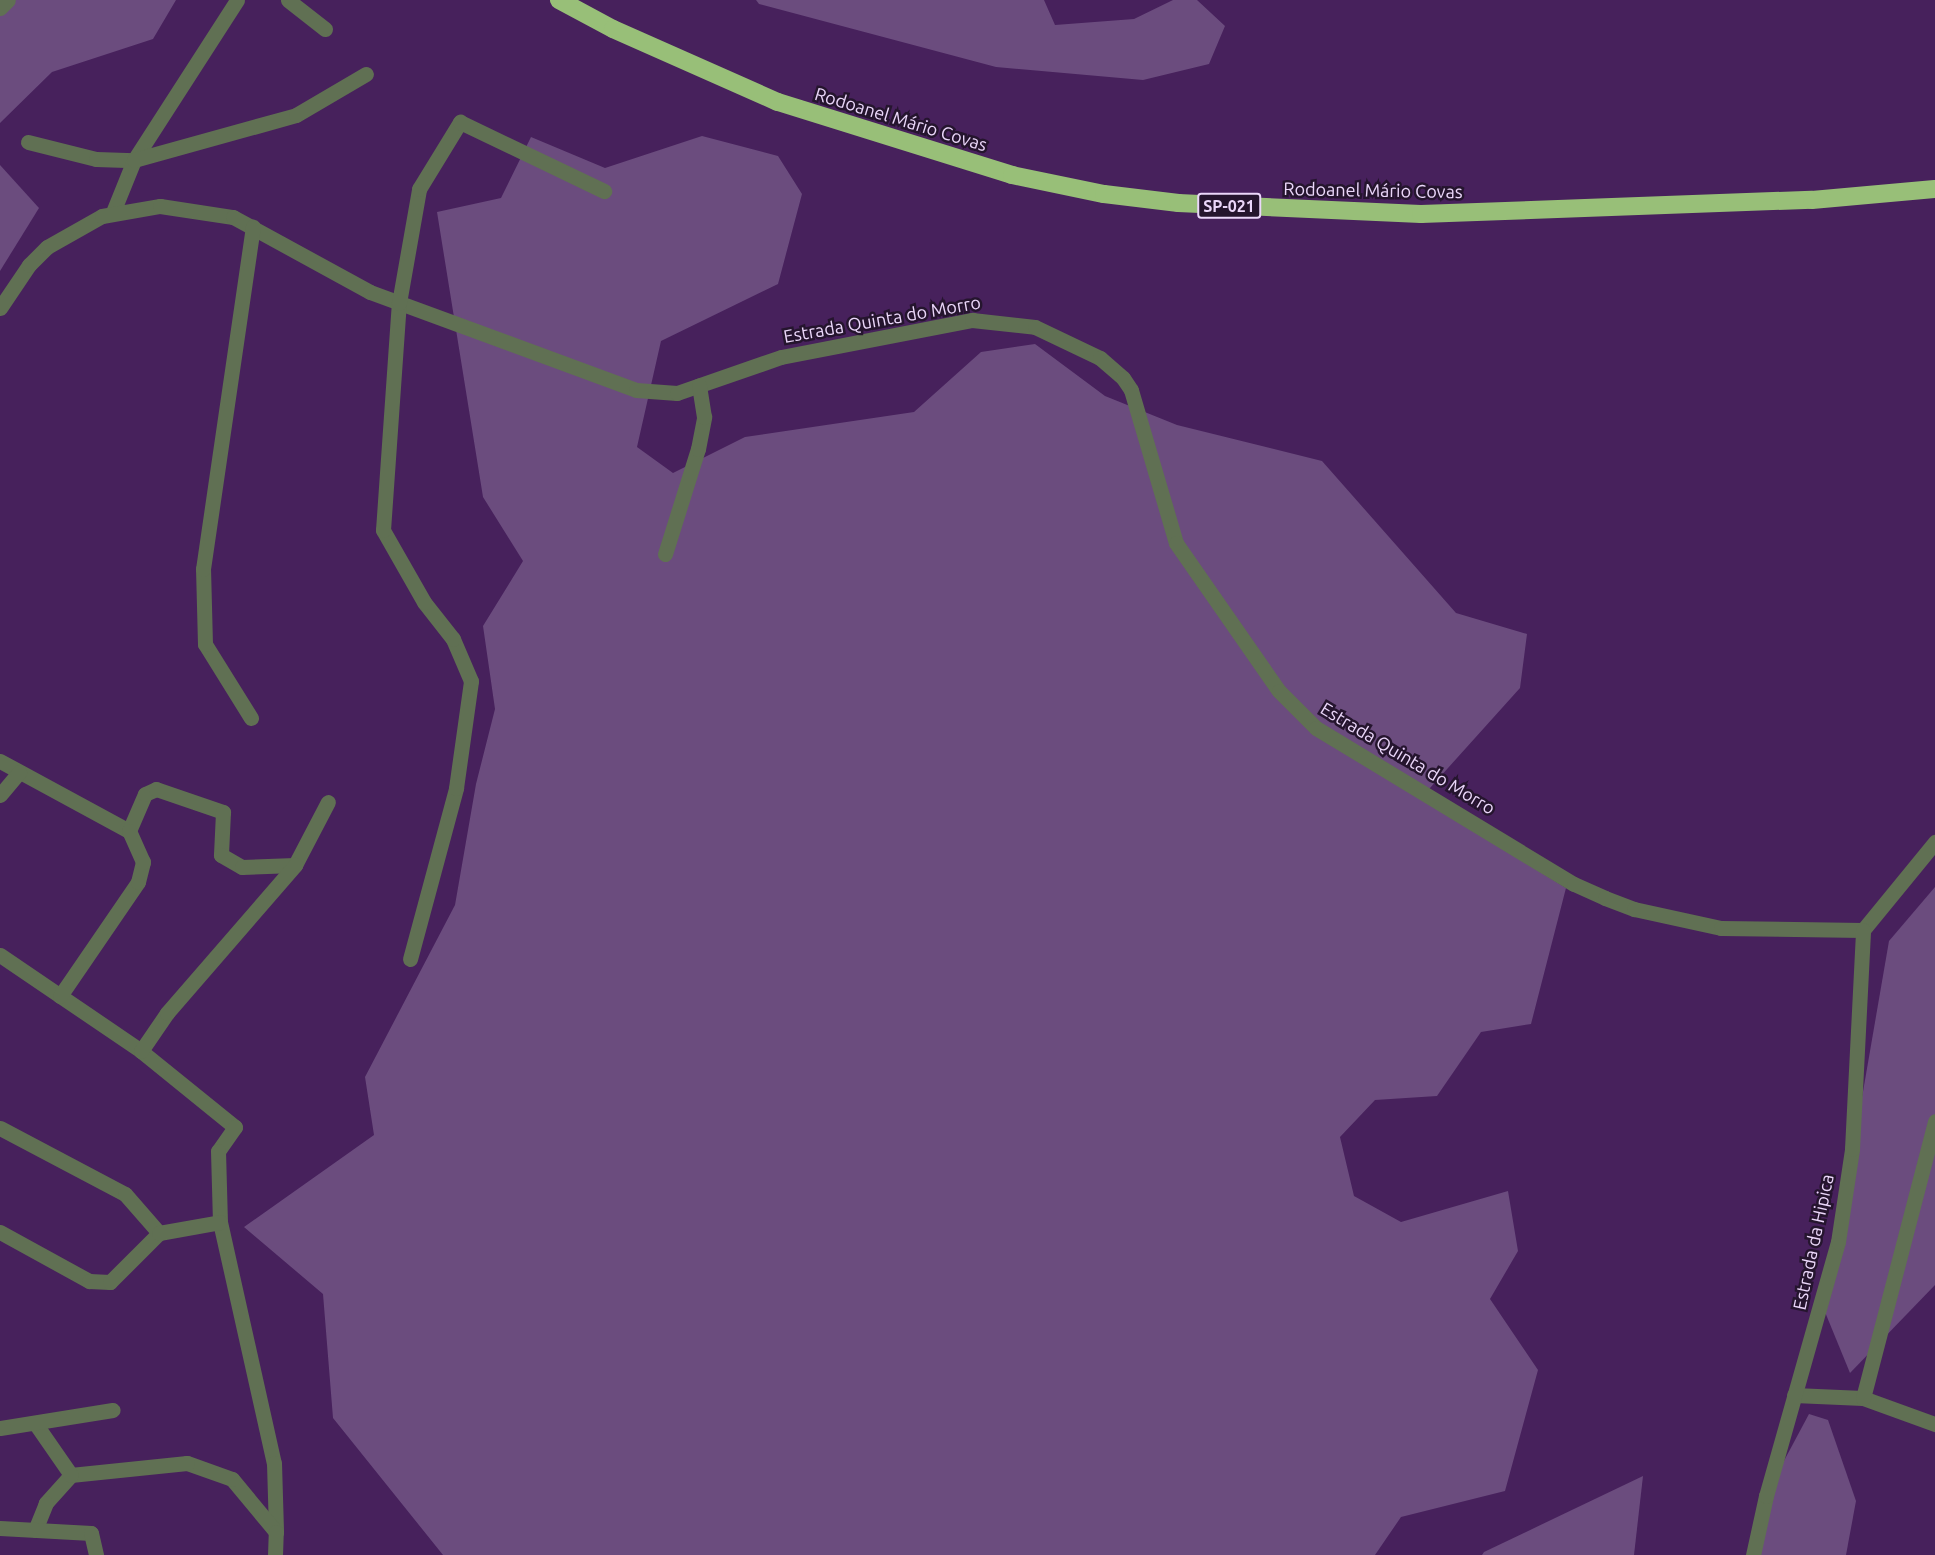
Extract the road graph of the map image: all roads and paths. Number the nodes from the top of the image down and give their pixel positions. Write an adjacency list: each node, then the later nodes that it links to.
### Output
1 (8, 0): 5 (street)
2 (237, 0): 9 (street)
3 (288, 0): 6 (street)
4 (559, 0): 10 (highway, Rodoanel Mário Covas / SP-021)
5 (0, 8)
6 (325, 29)
7 (366, 74): 9 (street)
8 (28, 142): 9 (street)
9 (134, 160): 12 (street)
10 (1935, 189)
11 (604, 191): 14 (street)
12 (113, 212): 13 (street, Estrada Quinta do Morro); 15 (street, Estrada Quinta do Morro)
13 (253, 227): 14 (street, Estrada Quinta do Morro); 18 (street)
14 (399, 303): 16 (street, Estrada Quinta do Morro); 28 (street)
15 (0, 308)
16 (699, 385): 17 (street); 26 (street, Estrada Quinta do Morro)
17 (665, 554)
18 (251, 718)
19 (0, 761): 20 (street)
20 (19, 772): 21 (street); 23 (street)
21 (0, 795)
22 (328, 802): 25 (street)
23 (129, 831): 25 (street); 29 (street)
24 (1935, 842): 26 (street)
25 (295, 865): 30 (street)
26 (1863, 930): 36 (street, Estrada da Hipica)
27 (0, 956): 29 (street)
28 (410, 959)
29 (60, 996): 30 (street)
30 (141, 1051): 33 (street)
31 (1935, 1121): 37 (street)
32 (0, 1128): 35 (street)
33 (220, 1222): 35 (street); 45 (street)
34 (0, 1232): 35 (street)
35 (159, 1233)
36 (1794, 1395): 37 (street); 48 (street, Estrada da Hipica)
37 (1863, 1398): 40 (street)
38 (112, 1410): 39 (street)
39 (35, 1423): 41 (street); 42 (street)
40 (1935, 1424)
41 (0, 1428)
42 (71, 1475): 44 (street); 45 (street)
43 (0, 1528): 44 (street)
44 (35, 1530): 46 (street)
45 (276, 1532): 47 (street)
46 (96, 1555)
47 (275, 1555)
48 (1753, 1555)

